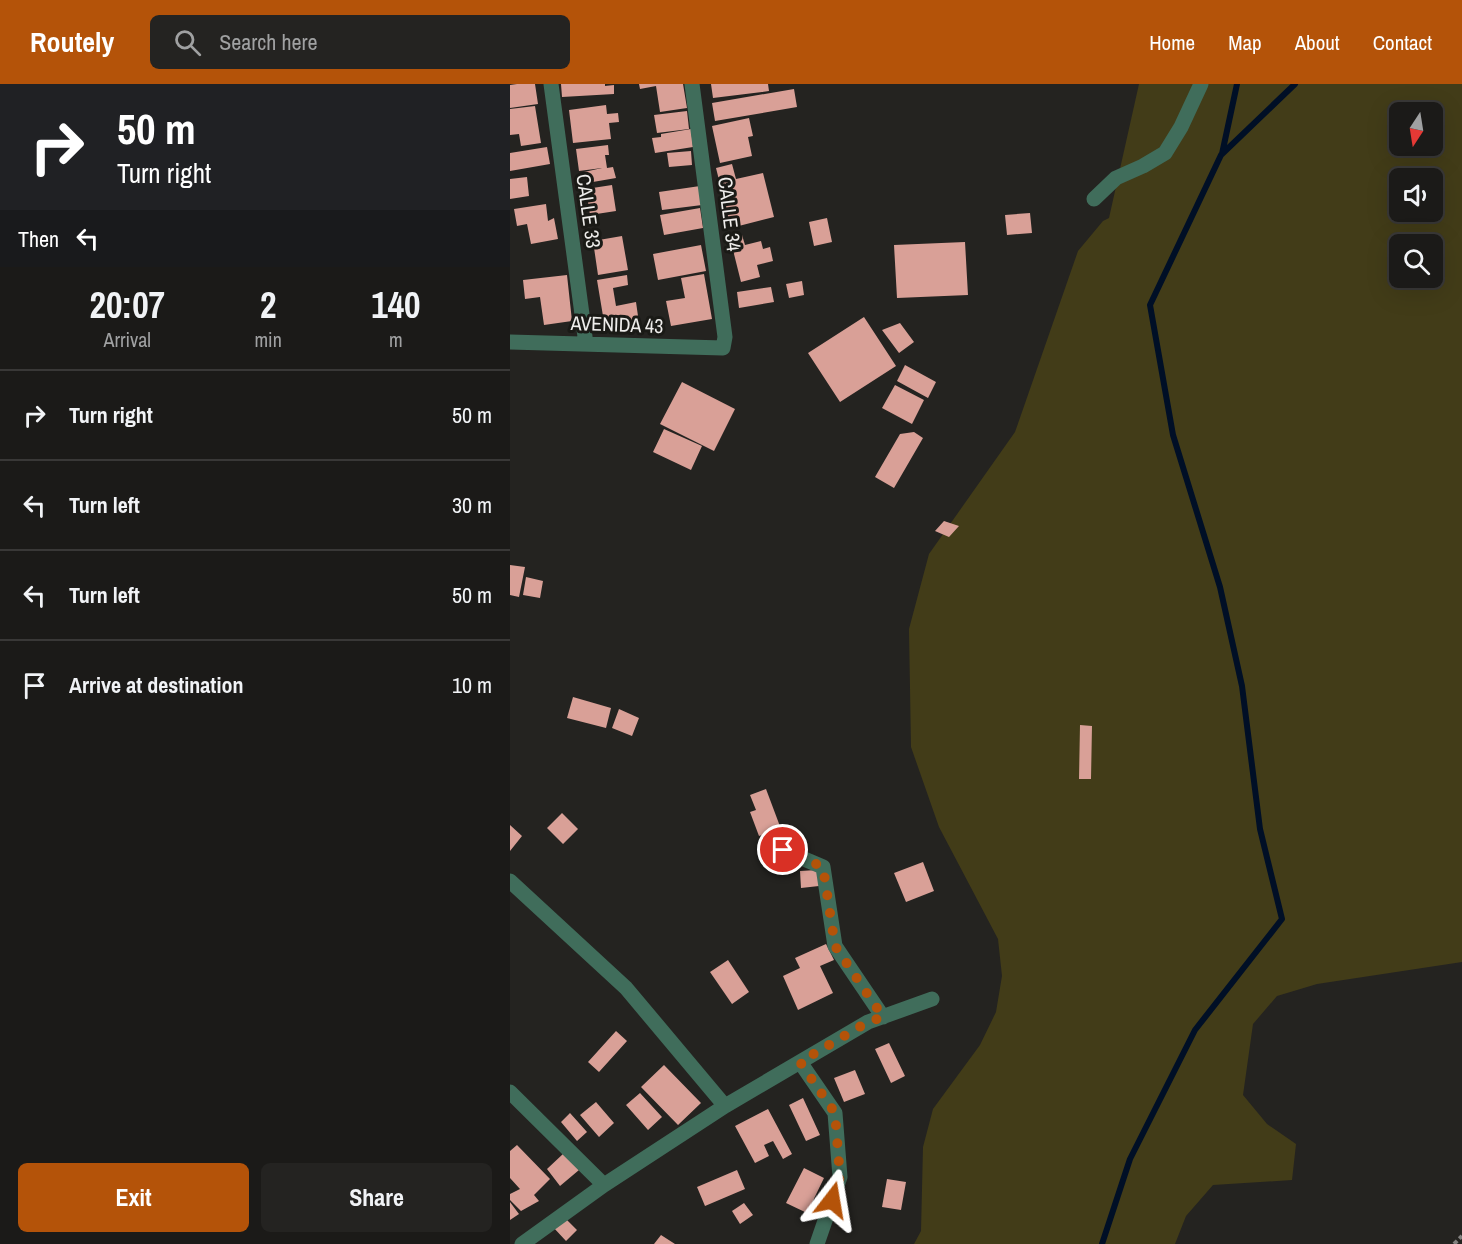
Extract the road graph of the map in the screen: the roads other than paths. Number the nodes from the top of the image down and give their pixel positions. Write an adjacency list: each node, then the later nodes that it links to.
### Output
1 (551, 84): 6 (street, CALLE 33)
2 (692, 84): 7 (street, CALLE 34)
3 (1201, 84): 4 (street)
4 (1094, 199)
5 (510, 342): 6 (street, AVENIDA 43)
6 (586, 344): 7 (street, AVENIDA 43)
7 (723, 348)
8 (783, 850): 11 (street)
9 (510, 881): 14 (street)
10 (932, 999): 11 (street)
11 (883, 1017): 12 (street)
12 (800, 1062): 14 (street); 17 (street)
13 (510, 1092): 15 (street)
14 (725, 1106): 15 (street)
15 (604, 1185): 16 (street)
16 (522, 1244)
17 (817, 1244)

